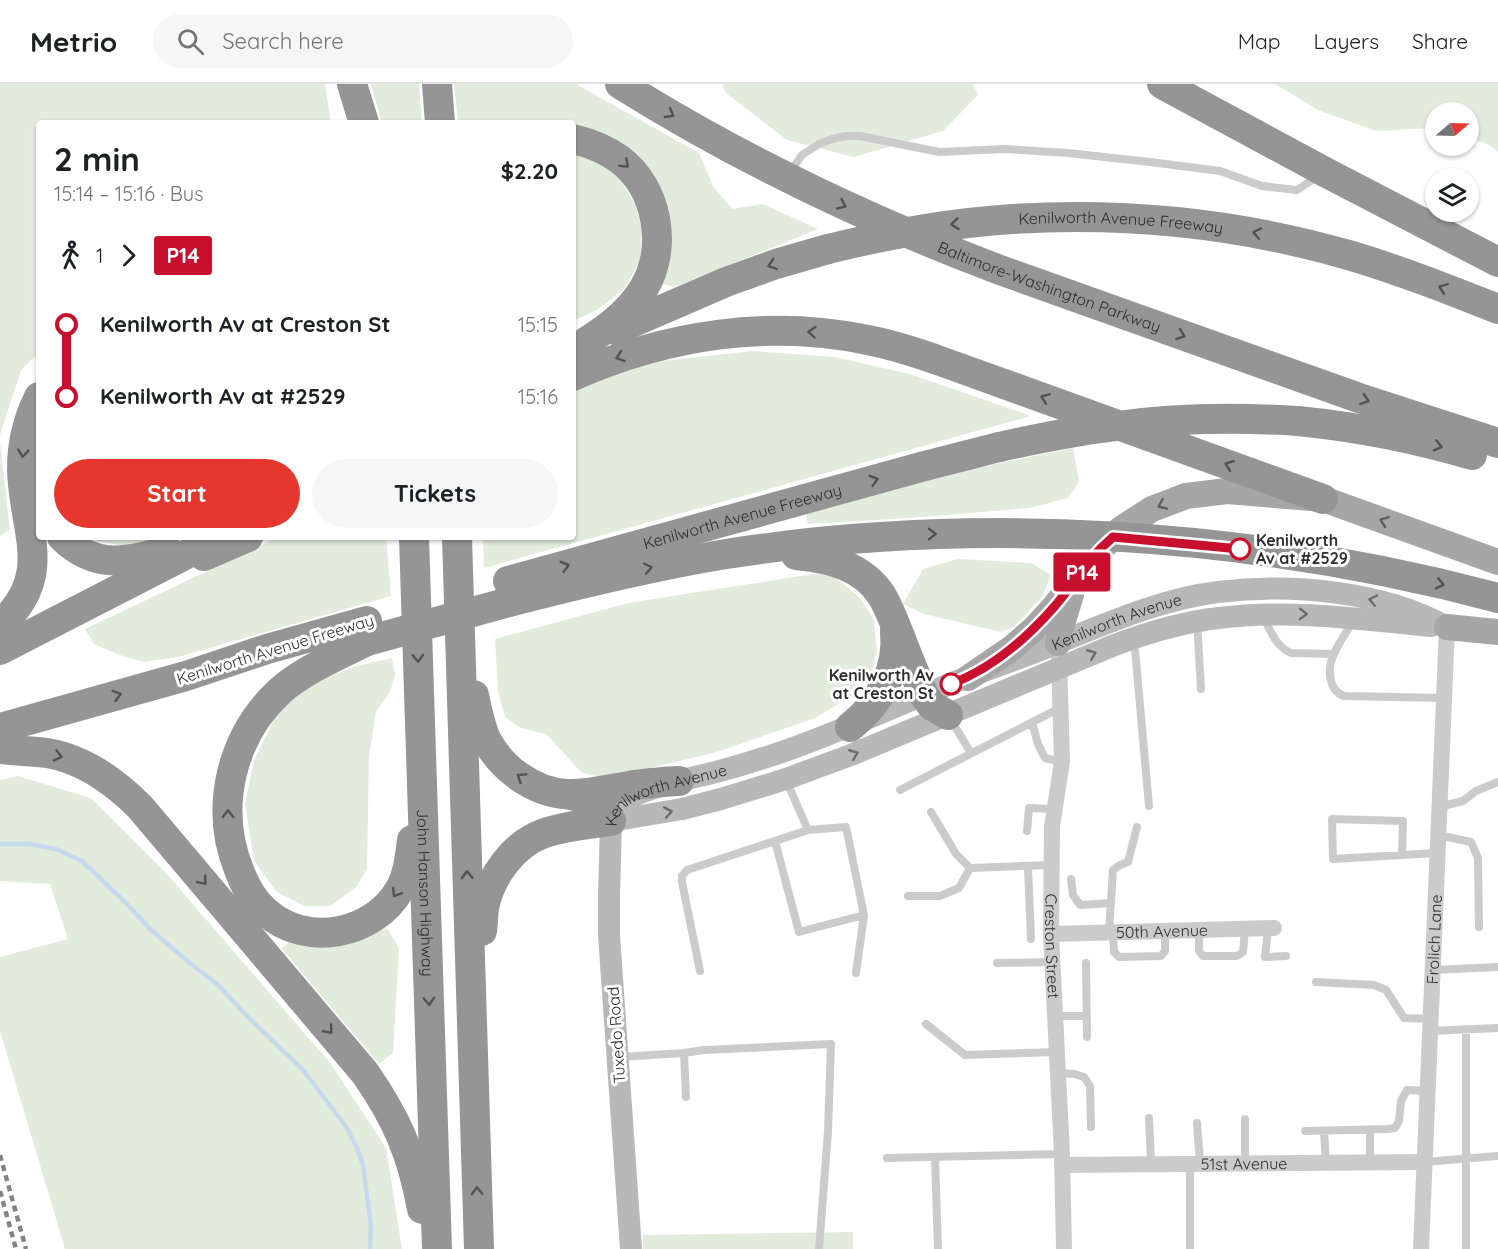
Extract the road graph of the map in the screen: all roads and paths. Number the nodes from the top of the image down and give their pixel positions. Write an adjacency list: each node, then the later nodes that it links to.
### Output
1 (342, 84): 7 (highway)
2 (352, 84): 8 (highway)
3 (437, 84): 9 (highway)
4 (620, 84): 12 (highway, Baltimore-Washington Parkway, one-way to 12)
5 (1162, 84): 11 (highway)
6 (1177, 84): 13 (highway)
7 (350, 120)
8 (363, 120)
9 (440, 120)
10 (576, 140): 18 (highway, one-way to 18)
11 (1325, 172): 12 (lane); 16 (highway)
12 (786, 178): 22 (highway, Baltimore-Washington Parkway, one-way to 22)
13 (1425, 202)
14 (1465, 222): 15 (highway)
15 (1498, 238)
16 (1498, 262)
17 (1498, 309): 19 (highway, Kenilworth Avenue Freeway, one-way to 19, bridge)
18 (576, 356)
19 (576, 357)
20 (576, 358): 24 (highway, one-way to 20)
21 (36, 404): 43 (highway, one-way to 43)
22 (1498, 443)
23 (1498, 462): 35 (highway, Kenilworth Avenue Freeway, one-way to 23, bridge)
24 (1323, 499): 25 (main road, one-way to 25); 33 (main road, one-way to 24)
25 (1113, 537): 32 (highway, one-way to 25); 34 (main road); 36 (highway, one-way to 36)
26 (65, 540): 27 (highway)
27 (198, 540)
28 (214, 540): 39 (highway)
29 (241, 540): 39 (highway)
30 (414, 540): 62 (highway, John Hanson Highway, one-way to 62)
31 (457, 540): 37 (highway)
32 (748, 551): 35 (highway, one-way to 32); 38 (highway)
33 (1498, 562)
34 (1076, 580): 50 (main road); 51 (main road)
35 (509, 592): 45 (highway, Kenilworth Avenue Freeway)
36 (1498, 598)
37 (460, 609): 68 (highway, one-way to 37); 112 (highway, one-way to 37)
38 (889, 611): 53 (highway); 58 (highway)
39 (71, 614): 48 (highway)
40 (1262, 614): 41 (main road, Kenilworth Avenue, one-way to 41); 42 (main road, Kenilworth Avenue); 49 (lane)
41 (1355, 618): 44 (main road, Kenilworth Avenue); 49 (lane)
42 (1197, 621): 47 (main road, Kenilworth Avenue); 52 (lane)
43 (0, 625)
44 (1447, 627): 46 (main road, Kenilworth Avenue); 50 (main road, Kenilworth Avenue, one-way to 50); 54 (street, Frolich Lane)
45 (367, 631): 59 (highway, Kenilworth Avenue Freeway, one-way to 45); 62 (highway, one-way to 45)
46 (1498, 632)
47 (1134, 638): 50 (main road, Kenilworth Avenue, one-way to 47); 69 (lane)
48 (0, 650)
49 (1333, 654): 54 (lane)
50 (1059, 655): 51 (main road, Kenilworth Avenue); 55 (street, Creston Street); 56 (main road, Kenilworth Avenue)
51 (968, 678): 53 (main road, Kenilworth Avenue)
52 (1201, 689)
53 (924, 695): 56 (highway); 58 (main road, Kenilworth Avenue)
54 (1444, 698): 70 (street, Frolich Lane)
55 (1060, 708): 57 (lane); 63 (street, Creston Street)
56 (948, 715): 61 (lane); 64 (main road, Kenilworth Avenue, one-way to 56)
57 (1032, 722): 61 (lane); 63 (lane)
58 (849, 727): 65 (main road, Kenilworth Avenue)
59 (0, 728)
60 (0, 749): 137 (highway, one-way to 137)
61 (971, 753): 67 (lane)
62 (421, 754): 138 (highway, John Hanson Highway, one-way to 138)
63 (1062, 762): 71 (street, Creston Street)
64 (786, 779): 73 (main road, Kenilworth Avenue, one-way to 64); 75 (lane)
65 (680, 781): 68 (highway); 73 (main road, Kenilworth Avenue)
66 (1498, 782): 70 (lane)
67 (900, 790)
68 (565, 794): 73 (highway)
69 (1149, 807)
70 (1439, 807): 77 (street, Frolich Lane)
71 (1054, 809): 76 (lane); 81 (street, Creston Street)
72 (931, 812): 83 (lane)
73 (611, 821): 112 (highway); 115 (main road, Tuxedo Road)
74 (1137, 827): 86 (lane)
75 (808, 830): 78 (lane); 87 (lane)
76 (1027, 831)
77 (1438, 835): 79 (street, Frolich Lane); 88 (lane)
78 (775, 841): 87 (lane); 102 (lane)
79 (1437, 853): 80 (lane); 101 (street, Frolich Lane)
80 (1402, 855): 80 (lane)
81 (1051, 865): 82 (lane); 94 (street, Creston Street)
82 (1028, 866): 83 (lane); 95 (lane)
83 (970, 868): 85 (lane)
84 (1071, 879): 86 (lane)
85 (908, 896)
86 (1111, 903): 93 (lane)
87 (864, 915): 103 (lane)
88 (1479, 927)
89 (1271, 928): 90 (street, 50th Avenue); 96 (lane)
90 (1245, 929): 91 (street, 50th Avenue); 91 (lane)
91 (1199, 930): 92 (street, 50th Avenue)
92 (1165, 931): 93 (street, 50th Avenue); 93 (lane)
93 (1111, 932): 94 (street, 50th Avenue)
94 (1051, 934): 97 (street, Creston Street)
95 (1031, 939)
96 (1286, 956)
97 (1052, 962): 98 (lane); 105 (street, Creston Street)
98 (997, 963)
99 (1086, 963): 106 (lane)
100 (1498, 967): 101 (lane)
101 (1432, 970): 108 (street, Frolich Lane)
102 (700, 971)
103 (856, 973)
104 (1316, 982): 108 (lane)
105 (1055, 1016): 106 (lane); 113 (street, Creston Street)
106 (1087, 1016): 111 (lane)
107 (926, 1024): 113 (lane)
108 (1430, 1025): 110 (lane); 117 (street, Frolich Lane)
109 (1498, 1028): 110 (lane)
110 (1466, 1029): 129 (lane)
111 (1088, 1037)
112 (472, 1038): 139 (highway, one-way to 112)
113 (1057, 1052): 116 (street, Creston Street)
114 (684, 1053): 115 (lane); 118 (lane); 141 (lane)
115 (618, 1057): 140 (main road, Tuxedo Road)
116 (1058, 1073): 122 (lane); 130 (street, Creston Street)
117 (1427, 1091): 123 (lane); 133 (street, Frolich Lane)
118 (686, 1097)
119 (1149, 1118): 136 (lane)
120 (1245, 1119): 135 (lane)
121 (1197, 1123): 134 (lane)
122 (1091, 1127)
123 (1370, 1130): 125 (lane); 132 (lane)
124 (1305, 1131): 125 (lane)
125 (1324, 1131): 131 (lane)
126 (1498, 1156): 129 (lane)
127 (935, 1157): 128 (lane); 130 (lane); 142 (lane)
128 (887, 1158)
129 (1465, 1158): 133 (lane); 146 (lane)
130 (1062, 1160): 136 (street, 51st Avenue); 143 (street, Creston Street)
131 (1326, 1162): 132 (street, 51st Avenue); 135 (street, 51st Avenue)
132 (1370, 1162): 133 (street, 51st Avenue)
133 (1424, 1162): 145 (street, Frolich Lane)
134 (1195, 1163): 135 (street, 51st Avenue); 136 (street, 51st Avenue); 144 (lane)
135 (1245, 1163)
136 (1151, 1164)
137 (427, 1249)
138 (437, 1249)
139 (479, 1249)
140 (631, 1249)
141 (819, 1249)
142 (938, 1249)
143 (1065, 1249)
144 (1190, 1249)
145 (1421, 1249)
146 (1466, 1249)

